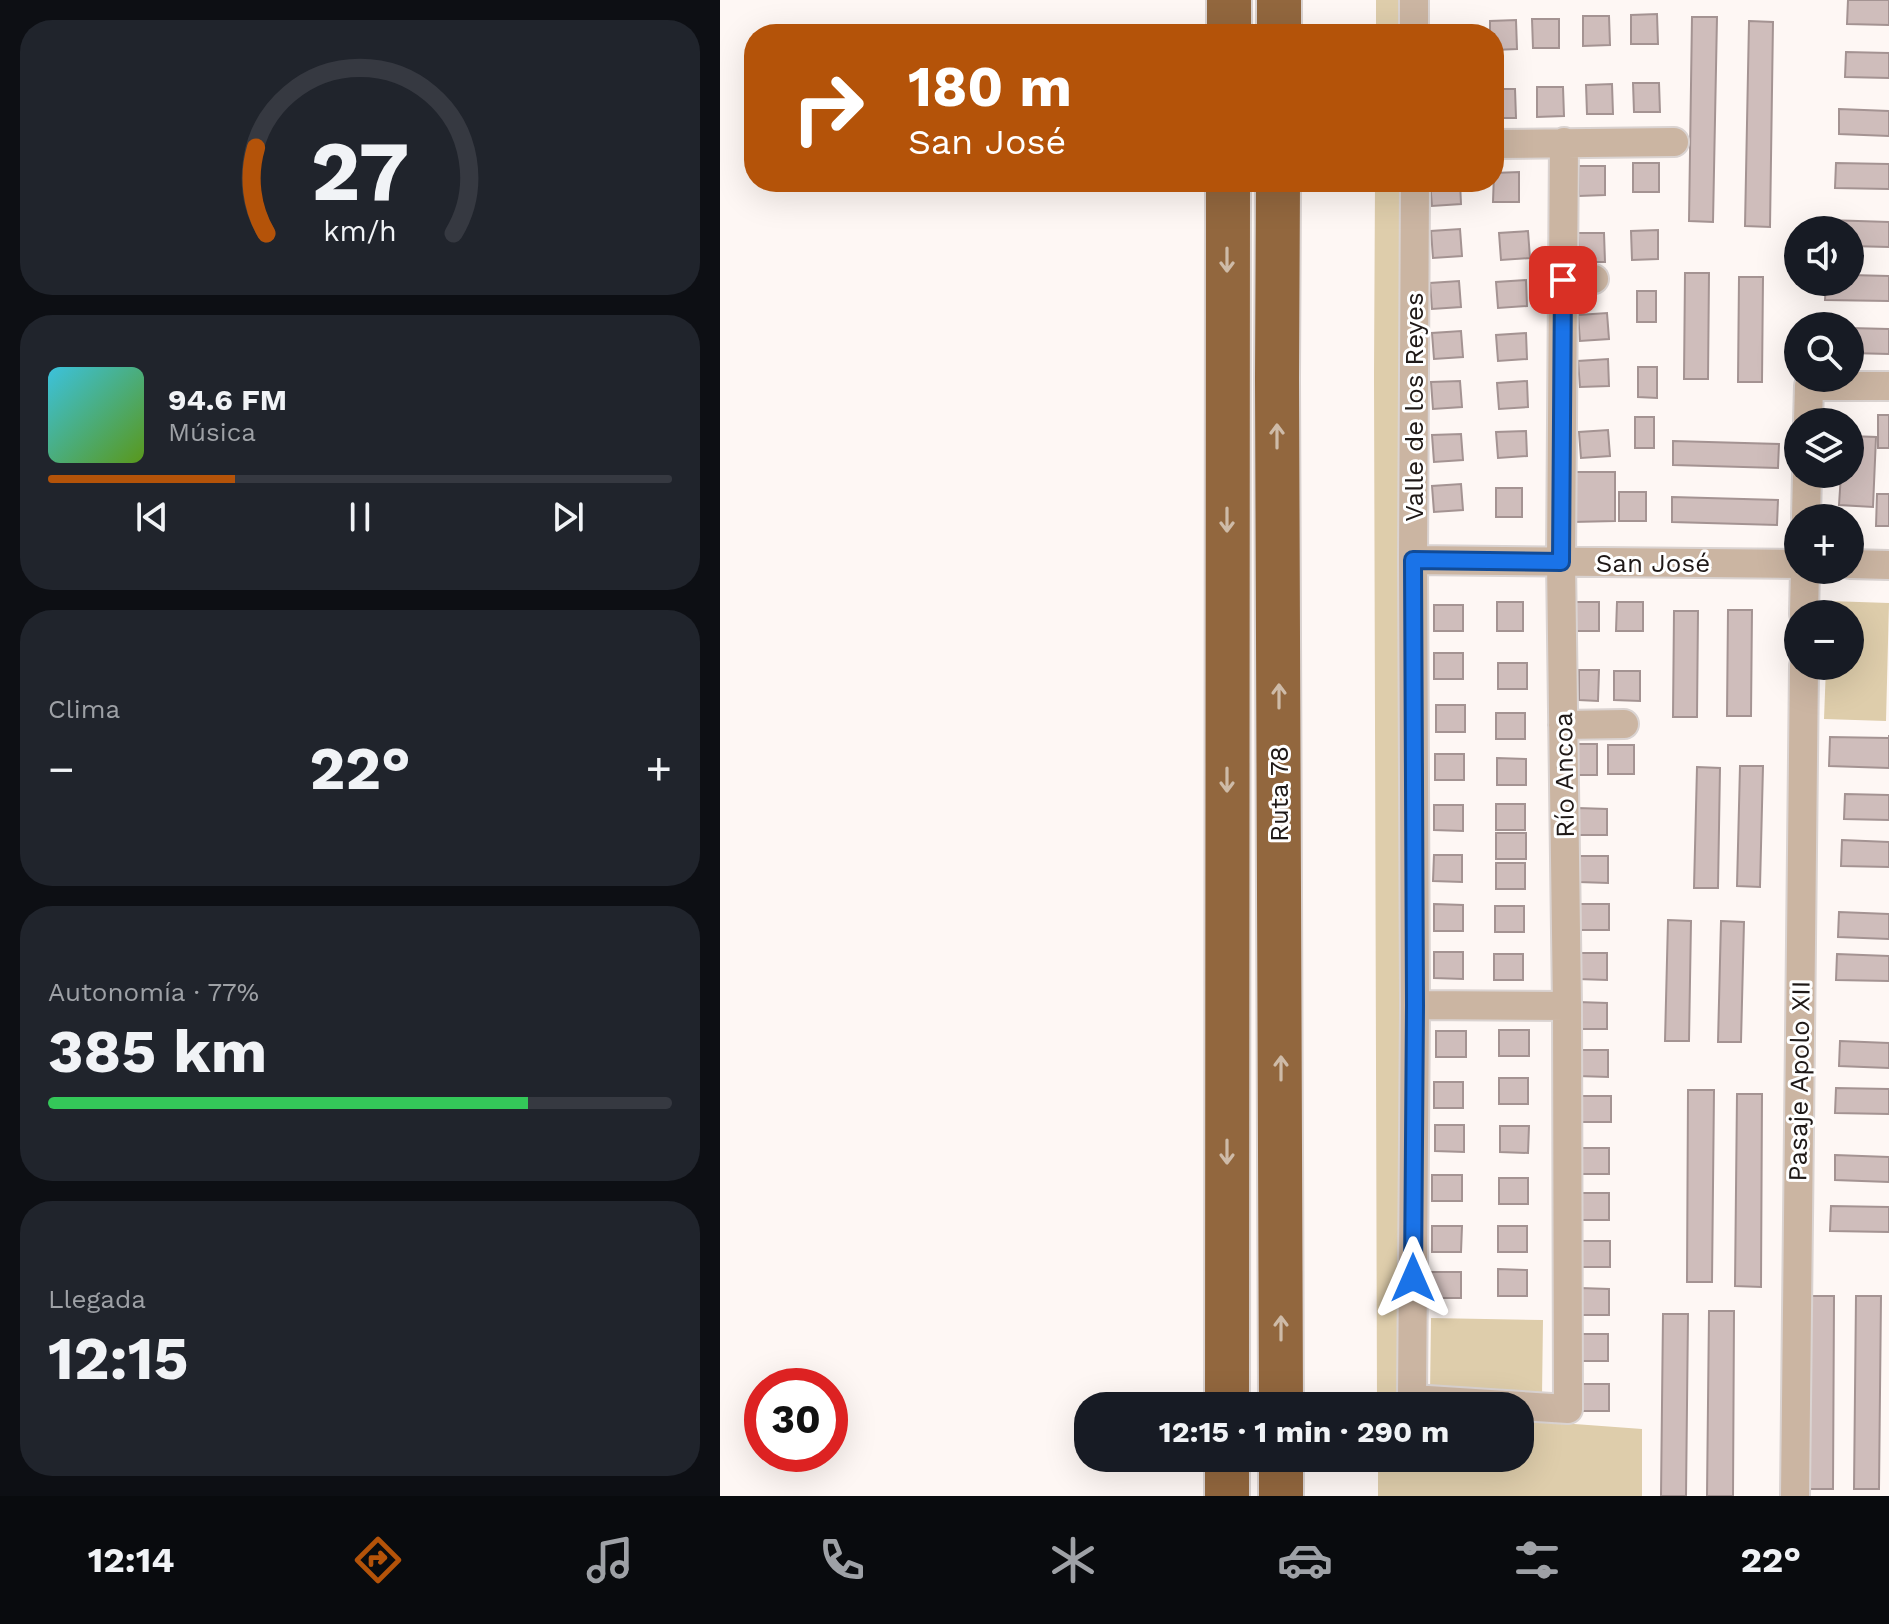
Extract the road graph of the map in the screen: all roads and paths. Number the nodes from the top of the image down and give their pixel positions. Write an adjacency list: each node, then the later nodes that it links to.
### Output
1 (1229, 0): 4 (highway)
2 (1279, 0): 5 (highway)
3 (1414, 0): 6 (street)
4 (1229, 24)
5 (1279, 24)
6 (1414, 24)
7 (1564, 142): 8 (street); 9 (street); 14 (street, Río Ancoa)
8 (1674, 142)
9 (1504, 144)
10 (1228, 192): 27 (highway, Ruta 78, one-way to 27)
11 (1278, 192): 28 (highway, Ruta 78, one-way to 11)
12 (1415, 192): 17 (street, Valle de los Reyes)
13 (1594, 279): 14 (street)
14 (1563, 280): 18 (street, Río Ancoa)
15 (1889, 386): 16 (street)
16 (1808, 408)
17 (1413, 560): 18 (street, San José); 25 (street, Valle de los Reyes)
18 (1561, 562): 19 (street, San José); 24 (street, Río Ancoa)
19 (1784, 564)
20 (1864, 564): 21 (street)
21 (1889, 565)
22 (1804, 680): 34 (street, Pasaje Apolo XII)
23 (1624, 724): 24 (street)
24 (1563, 725): 26 (street, Río Ancoa)
25 (1415, 1005): 26 (street); 29 (street, Valle de los Reyes)
26 (1567, 1006): 29 (street, Río Ancoa)
27 (1227, 1392)
28 (1281, 1392)
29 (1568, 1409)
30 (1227, 1472): 32 (highway)
31 (1281, 1472): 33 (highway)
32 (1227, 1496)
33 (1281, 1496)
34 (1795, 1496)

